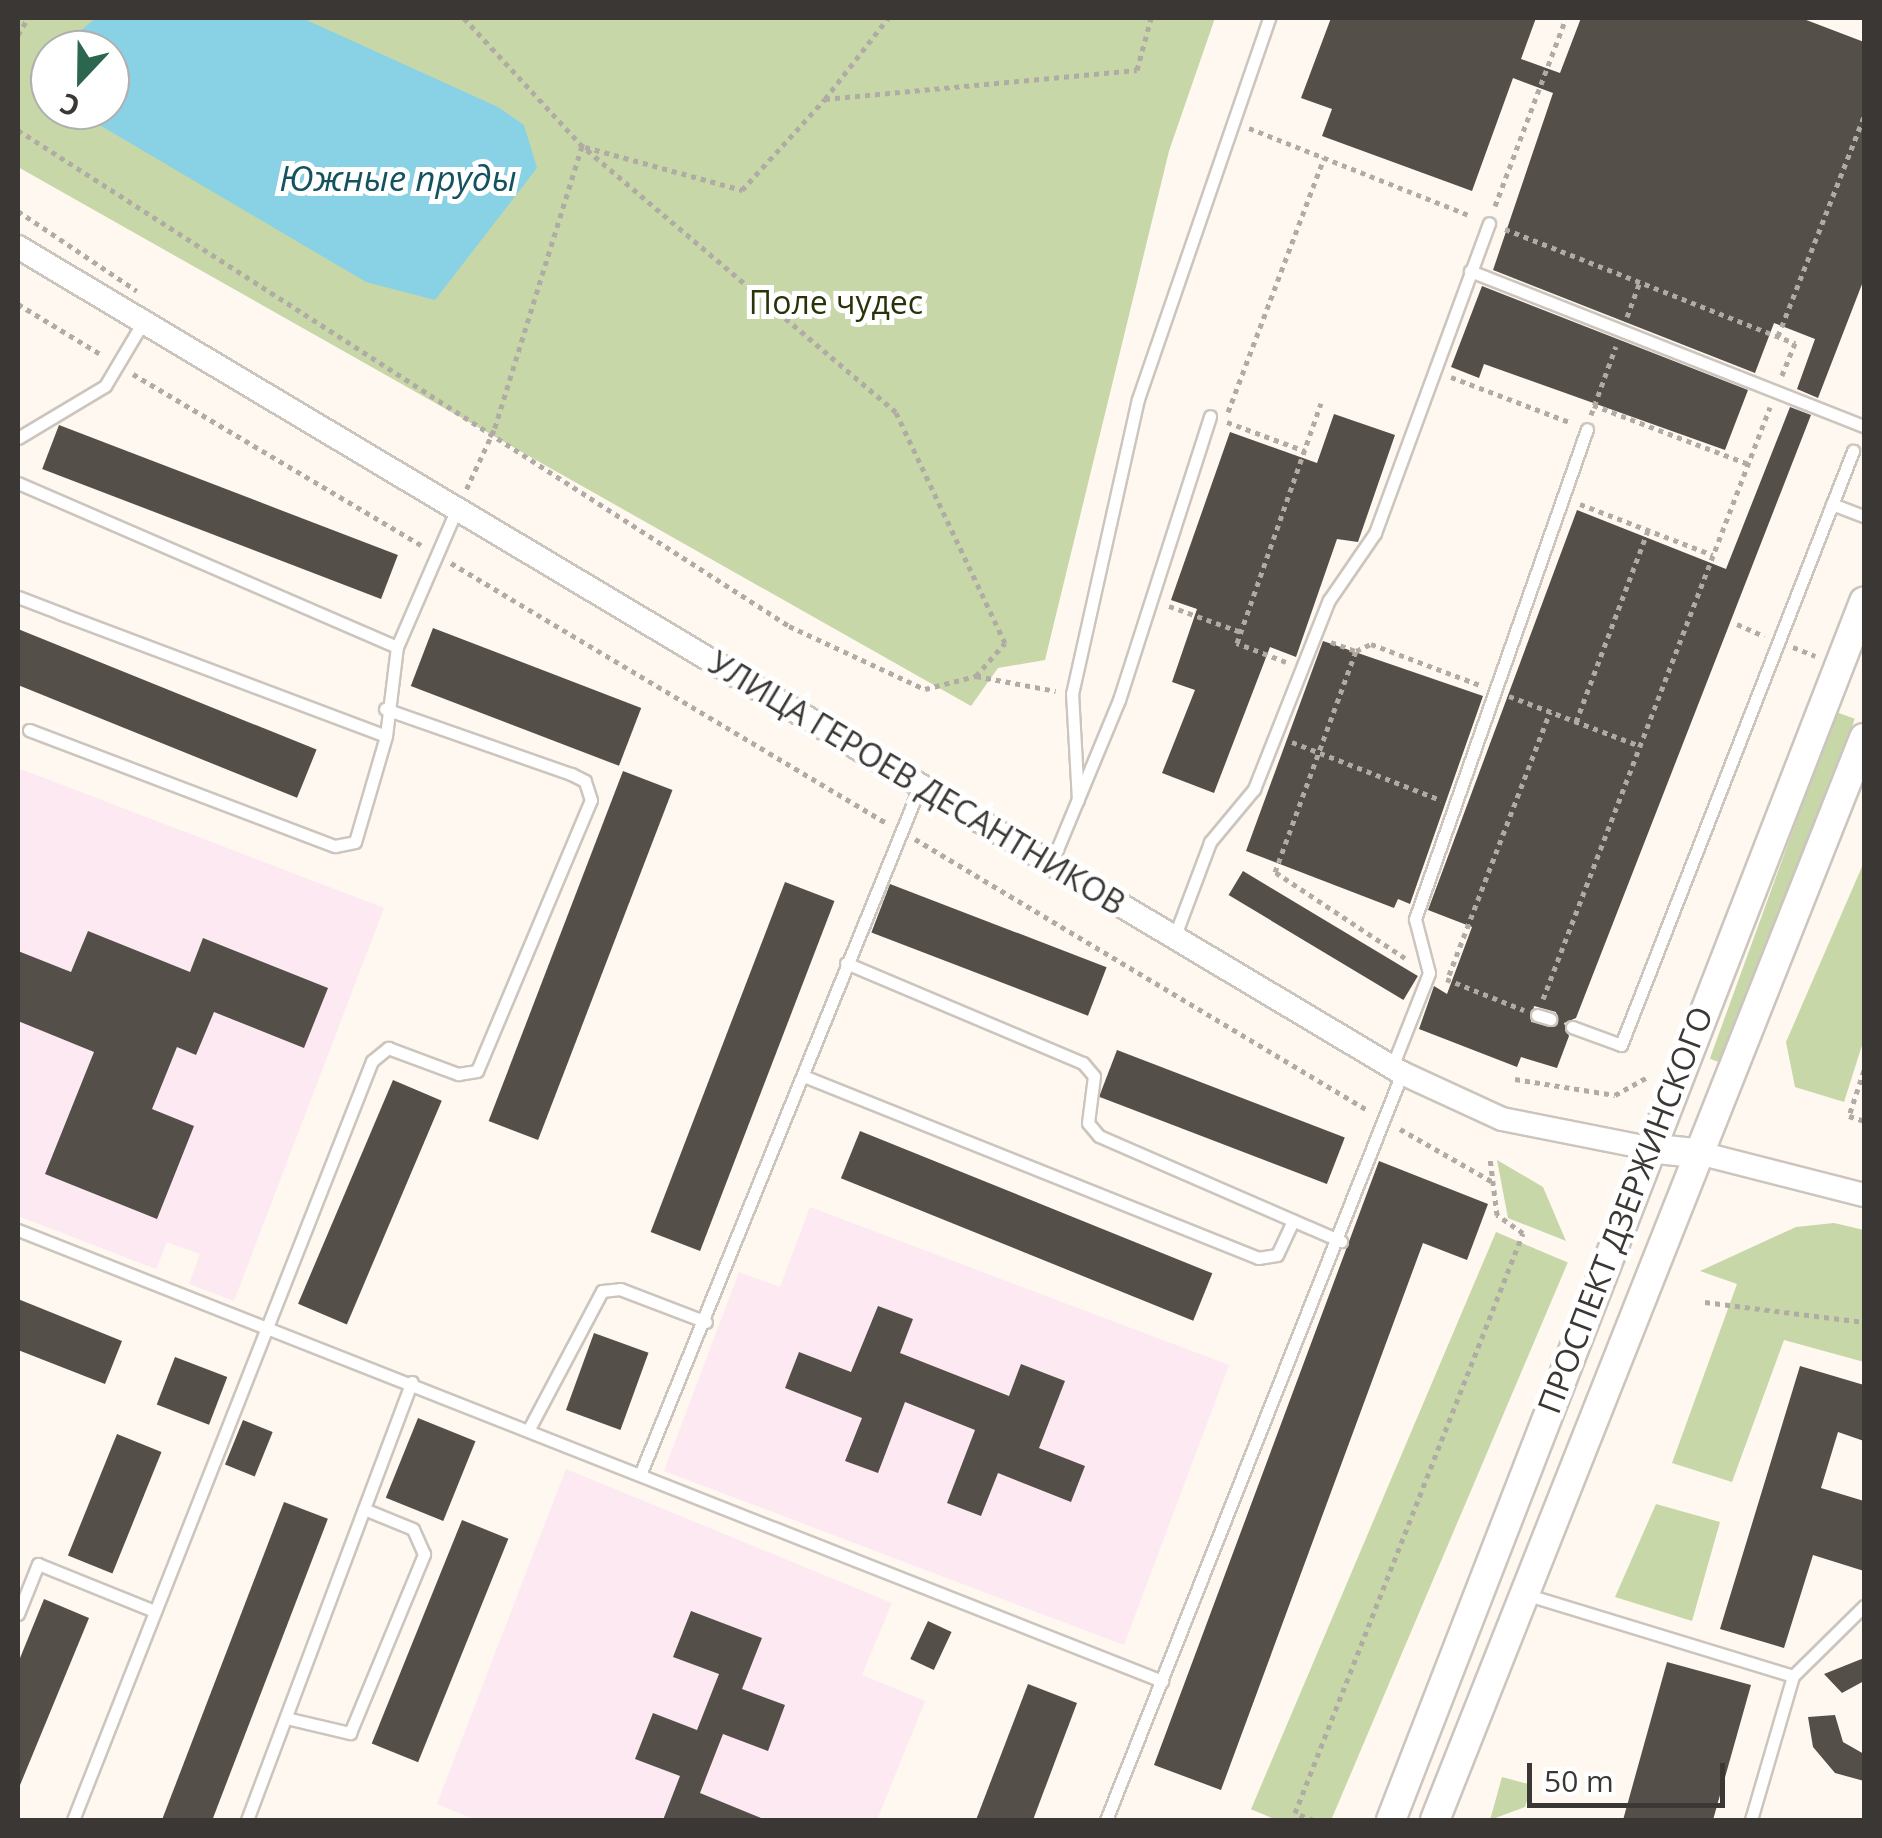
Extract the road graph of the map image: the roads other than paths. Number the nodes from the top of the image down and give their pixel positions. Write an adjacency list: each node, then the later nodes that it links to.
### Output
1 (1269, 18): 25 (lane)
2 (1488, 223): 4 (lane)
3 (18, 248): 5 (street, УЛИЦА ГЕРОЕВ ДЕСАНТНИКОВ)
4 (1470, 270): 7 (lane); 27 (lane)
5 (143, 322): 9 (lane); 13 (street, УЛИЦА ГЕРОЕВ ДЕСАНТНИКОВ)
6 (1210, 416): 25 (lane)
7 (1864, 426)
8 (1587, 429): 30 (lane)
9 (18, 438)
10 (1852, 451): 12 (lane)
11 (18, 483): 19 (lane)
12 (1832, 504): 14 (lane); 29 (lane)
13 (458, 506): 19 (lane); 24 (street, УЛИЦА ГЕРОЕВ ДЕСАНТНИКОВ)
14 (1864, 516)
15 (18, 597): 18 (lane)
16 (1864, 602): 32 (street, ПРОСПЕКТ ДЗЕРЖИНСКОГО)
17 (59, 613): 18 (lane)
18 (85, 623): 22 (lane)
19 (397, 647): 20 (lane)
20 (385, 710): 22 (lane); 39 (lane)
21 (29, 730): 22 (lane)
22 (386, 736)
23 (1864, 738): 33 (street, ПРОСПЕКТ ДЗЕРЖИНСКОГО)
24 (920, 786): 26 (street, УЛИЦА ГЕРОЕВ ДЕСАНТНИКОВ); 28 (lane)
25 (1078, 800): 26 (lane)
26 (1052, 864): 27 (street, УЛИЦА ГЕРОЕВ ДЕСАНТНИКОВ)
27 (1174, 938): 30 (street, УЛИЦА ГЕРОЕВ ДЕСАНТНИКОВ)
28 (846, 964): 31 (lane); 35 (lane)
29 (1572, 1027)
30 (1397, 1070): 32 (street, УЛИЦА ГЕРОЕВ ДЕСАНТНИКОВ); 37 (lane)
31 (806, 1077): 35 (lane); 38 (lane)
32 (1648, 1148): 33 (street, УЛИЦА ГЕРОЕВ ДЕСАНТНИКОВ); 54 (street, ПРОСПЕКТ ДЗЕРЖИНСКОГО)
33 (1703, 1154): 34 (street, УЛИЦА ГЕРОЕВ ДЕСАНТНИКОВ); 44 (street, ПРОСПЕКТ ДЗЕРЖИНСКОГО)
34 (1864, 1195)
35 (1293, 1221): 37 (lane)
36 (18, 1230): 39 (lane)
37 (1341, 1241): 49 (lane)
38 (706, 1322): 41 (lane); 42 (lane)
39 (265, 1327): 40 (lane); 46 (lane)
40 (412, 1382): 41 (lane); 43 (lane)
41 (530, 1427): 42 (lane)
42 (642, 1470): 49 (lane)
43 (364, 1509): 50 (lane); 50 (lane)
44 (1525, 1594): 48 (lane); 55 (street, ПРОСПЕКТ ДЗЕРЖИНСКОГО)
45 (1864, 1606): 48 (lane)
46 (152, 1610): 47 (lane); 51 (lane)
47 (18, 1614)
48 (1794, 1676): 56 (lane)
49 (1162, 1681): 53 (lane)
50 (286, 1718): 52 (lane)
51 (73, 1820)
52 (248, 1820)
53 (1106, 1820)
54 (1391, 1820)
55 (1435, 1820)
56 (1751, 1820)

